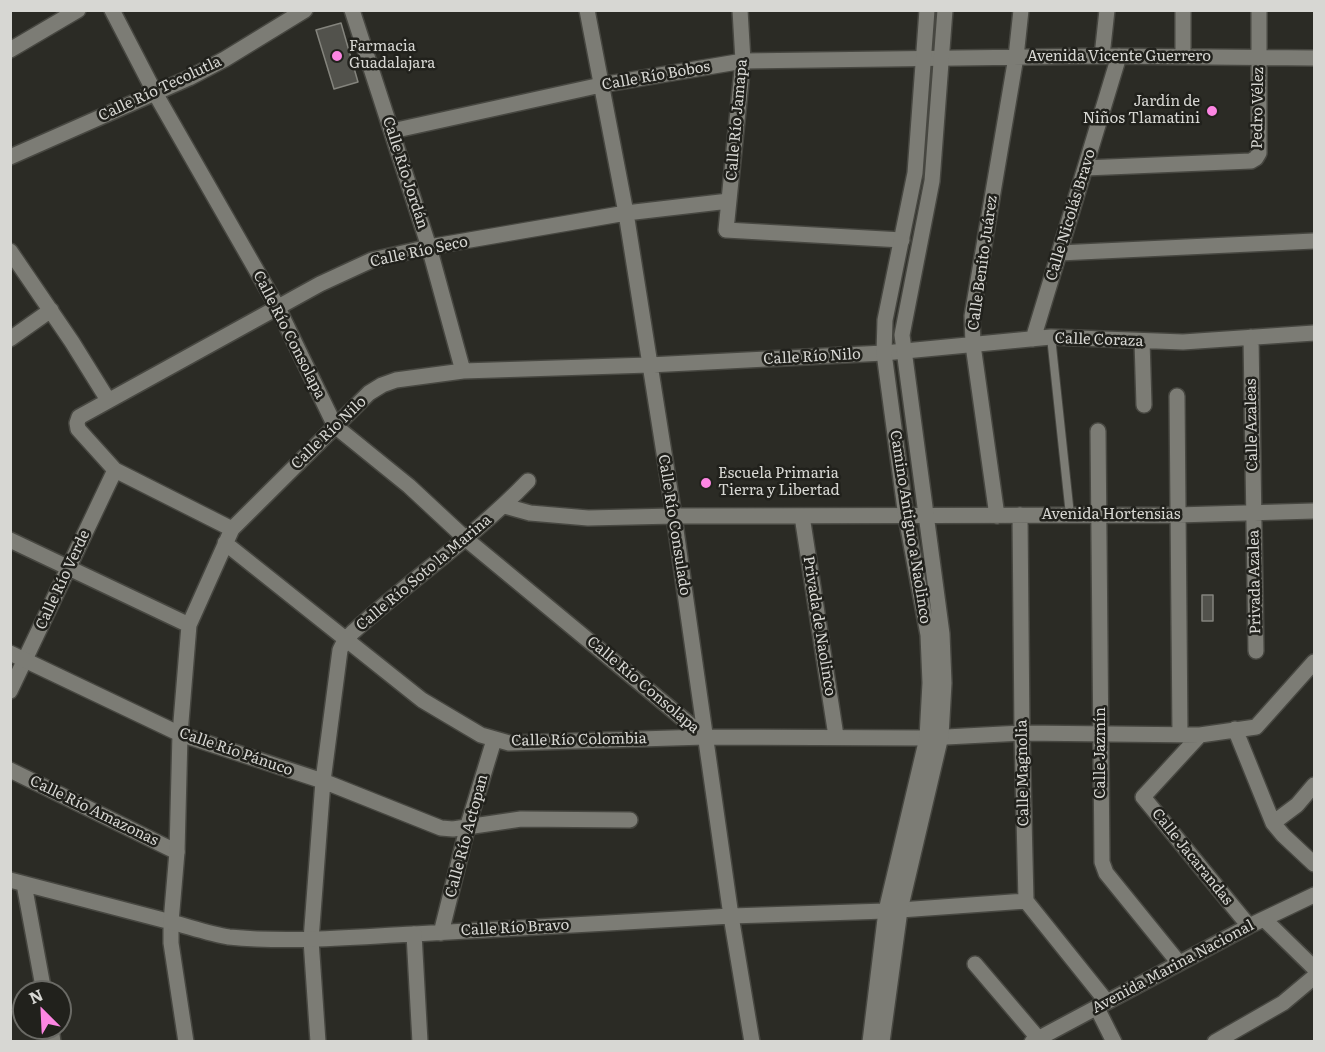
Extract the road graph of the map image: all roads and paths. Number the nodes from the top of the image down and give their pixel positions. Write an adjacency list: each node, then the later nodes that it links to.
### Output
1 (78, 10): 13 (street)
2 (112, 10): 24 (street, Calle Río Consolapa)
3 (305, 10): 24 (street, Calle Río Tecolutla)
4 (352, 10): 25 (street, Calle Río Jordán)
5 (587, 10): 23 (street, Calle Río Consulado)
6 (740, 10): 22 (street, Calle Río Jamapa)
7 (927, 10): 17 (street, Camino Antiguo a Naolinco)
8 (945, 10): 18 (street, Camino Antiguo a Naolinco)
9 (1021, 10): 19 (street, Calle Benito Juárez)
10 (1107, 10): 14 (street)
11 (1183, 10): 16 (street)
12 (1259, 10): 20 (street, Pedro Vélez)
13 (10, 50)
14 (1102, 56): 15 (street, Avenida Vicente Guerrero); 19 (street, Avenida Vicente Guerrero)
15 (1119, 56): 16 (street, Avenida Vicente Guerrero); 27 (street, Calle Nicolás Bravo)
16 (1183, 56): 20 (street, Avenida Vicente Guerrero)
17 (924, 57): 18 (street, Avenida Vicente Guerrero); 22 (street, Calle Río Bobos); 30 (street, Camino Antiguo a Naolinco)
18 (943, 57): 19 (street, Avenida Vicente Guerrero); 44 (street, Camino Antiguo a Naolinco)
19 (1016, 57): 43 (street, Calle Benito Juárez)
20 (1259, 57): 21 (street, Avenida Vicente Guerrero); 27 (street, Pedro Vélez)
21 (1314, 58)
22 (743, 61): 23 (street, Calle Río Bobos); 28 (street, Calle Río Jamapa)
23 (601, 85): 25 (street, Calle Río Bobos); 29 (street, Calle Río Consulado)
24 (155, 93): 26 (street, Calle Río Tecolutla); 35 (street, Calle Río Consolapa)
25 (392, 130): 32 (street, Calle Río Jordán)
26 (10, 158)
27 (1085, 168): 34 (street, Calle Nicolás Bravo)
28 (729, 201): 29 (street, Calle Río Seco); 30 (street, Calle Río Jamapa)
29 (626, 213): 32 (street, Calle Río Seco); 46 (street, Calle Río Consulado)
30 (902, 240): 45 (street, Camino Antiguo a Naolinco)
31 (1314, 241): 34 (street)
32 (429, 248): 35 (street, Calle Río Seco); 47 (street, Calle Río Jordán)
33 (10, 251): 36 (street)
34 (1059, 253): 41 (street, Calle Nicolás Bravo)
35 (279, 308): 49 (street, Calle Río Seco); 51 (street, Calle Río Consolapa)
36 (51, 310): 40 (street); 49 (street)
37 (1314, 333): 39 (street, Calle Coraza)
38 (1051, 337): 41 (street, Calle Coraza); 42 (street, Calle Coraza); 58 (lane)
39 (1251, 338): 42 (street, Calle Coraza); 57 (street, Calle Azaleas)
40 (10, 339)
41 (1033, 339): 43 (street, Calle Coraza)
42 (1142, 341): 50 (street)
43 (973, 345): 44 (street, Calle Coraza); 64 (street, Calle Benito Juárez)
44 (902, 351): 45 (street, Calle Coraza); 63 (street, Camino Antiguo a Naolinco)
45 (884, 353): 46 (street, Calle Río Nilo); 66 (street, Camino Antiguo a Naolinco)
46 (649, 365): 47 (street, Calle Río Nilo); 61 (street, Calle Río Consulado)
47 (463, 371): 51 (street, Calle Río Nilo)
48 (1177, 396): 60 (street)
49 (108, 400): 53 (street, Calle Río Seco)
50 (1144, 405)
51 (335, 426): 67 (street, Calle Río Nilo); 68 (street, Calle Río Consolapa)
52 (1098, 431): 59 (street, Calle Jazmín)
53 (115, 470): 67 (street); 71 (street, Calle Río Verde)
54 (528, 481): 55 (street)
55 (505, 506): 61 (street, Calle Río Soto la Marina); 68 (street, Calle Río Soto la Marina)
56 (1314, 511): 57 (street, Avenida Hortensias)
57 (1254, 513): 60 (street, Avenida Hortensias); 74 (street, Privada Azalea)
58 (1070, 515): 59 (street, Avenida Hortensias); 65 (street, Avenida Hortensias)
59 (1100, 515): 60 (street, Avenida Hortensias); 81 (street, Calle Jazmín)
60 (1177, 515): 83 (street)
61 (674, 516): 62 (street, Calle Río Soto la Marina); 86 (street, Calle Río Consulado)
62 (802, 516): 66 (street, Calle Río Soto la Marina); 85 (street, Privada de Naolinco)
63 (927, 516): 64 (street, Avenida Hortensias); 66 (street, Avenida Hortensias); 87 (street, Camino Antiguo a Naolinco)
64 (997, 516): 65 (street, Avenida Hortensias)
65 (1020, 516): 80 (street, Calle Magnolia)
66 (906, 517): 87 (street, Camino Antiguo a Naolinco)
67 (232, 529): 70 (street, Calle Río Nilo)
68 (466, 539): 73 (street, Calle Río Soto la Marina); 86 (street, Calle Río Consolapa)
69 (10, 540): 71 (street)
70 (225, 543): 72 (street, Calle Río Nilo); 73 (street, Calle Río Colombia)
71 (69, 568): 72 (street); 76 (street, Calle Río Verde)
72 (189, 625): 82 (street, Calle Río Nilo)
73 (345, 640): 88 (street, Calle Río Colombia); 90 (street, Calle Río Soto la Marina)
74 (1256, 651)
75 (10, 653): 76 (street, Calle Río Pánuco)
76 (25, 660): 78 (street, Calle Río Verde); 82 (street, Calle Río Pánuco)
77 (1314, 662): 79 (street, Calle Río Colombia)
78 (10, 691)
79 (1235, 729): 84 (street, Calle Río Colombia); 95 (street)
80 (1022, 733): 81 (street, Calle Río Colombia); 87 (street, Calle Río Colombia); 101 (street, Calle Magnolia)
81 (1101, 733): 83 (street, Calle Río Colombia); 110 (street, Calle Jazmín)
82 (180, 734): 90 (street, Calle Río Pánuco); 97 (street, Calle Río Nilo)
83 (1180, 734): 84 (street, Calle Río Colombia)
84 (1200, 735): 106 (street, Calle Jacarandas)
85 (836, 736): 86 (street, Calle Río Colombia); 87 (street, Calle Río Colombia)
86 (705, 737): 88 (street, Calle Río Colombia); 103 (street, Calle Río Consulado)
87 (934, 737): 102 (street, Camino Antiguo a Naolinco)
88 (494, 740): 96 (street, Calle Río Actopan)
89 (10, 770): 97 (street, Calle Río Amazonas)
90 (323, 781): 96 (street, Calle Río Pánuco); 109 (street, Calle Río Soto la Marina)
91 (1314, 785): 93 (street)
92 (1314, 798): 93 (street)
93 (1298, 805): 95 (street)
94 (630, 820): 96 (street, Calle Río Pánuco)
95 (1273, 823): 98 (street)
96 (468, 825): 107 (street, Calle Río Actopan)
97 (177, 852): 105 (street, Calle Río Nilo)
98 (1314, 864)
99 (17, 882): 105 (street, Calle Río Bravo); 114 (street)
100 (1314, 895): 104 (street, Avenida Marina Nacional)
101 (1026, 901): 102 (street, Calle Río Bravo); 115 (street)
102 (893, 911): 103 (street, Calle Río Bravo); 122 (street, Camino Antiguo a Naolinco); 123 (street, Camino Antiguo a Naolinco)
103 (731, 916): 107 (street, Calle Río Bravo); 121 (street, Calle Río Consulado)
104 (1264, 919): 106 (street, Avenida Marina Nacional); 112 (street)
105 (171, 922): 109 (street, Calle Río Bravo); 118 (street, Calle Río Nilo)
106 (1249, 926): 110 (street, Avenida Marina Nacional)
107 (441, 933): 108 (street, Calle Río Bravo)
108 (414, 934): 109 (street, Calle Río Bravo); 120 (street)
109 (311, 940): 119 (street, Calle Río Soto la Marina)
110 (1179, 963): 115 (street, Avenida Marina Nacional)
111 (975, 964): 117 (street)
112 (1314, 968)
113 (1314, 977): 116 (street)
114 (41, 980)
115 (1102, 1005): 117 (street, Avenida Marina Nacional); 124 (street)
116 (1233, 1037): 125 (street)
117 (1035, 1040)
118 (186, 1041)
119 (318, 1041)
120 (420, 1041)
121 (752, 1041)
122 (870, 1041)
123 (882, 1041)
124 (1113, 1041)
125 (1215, 1041)

